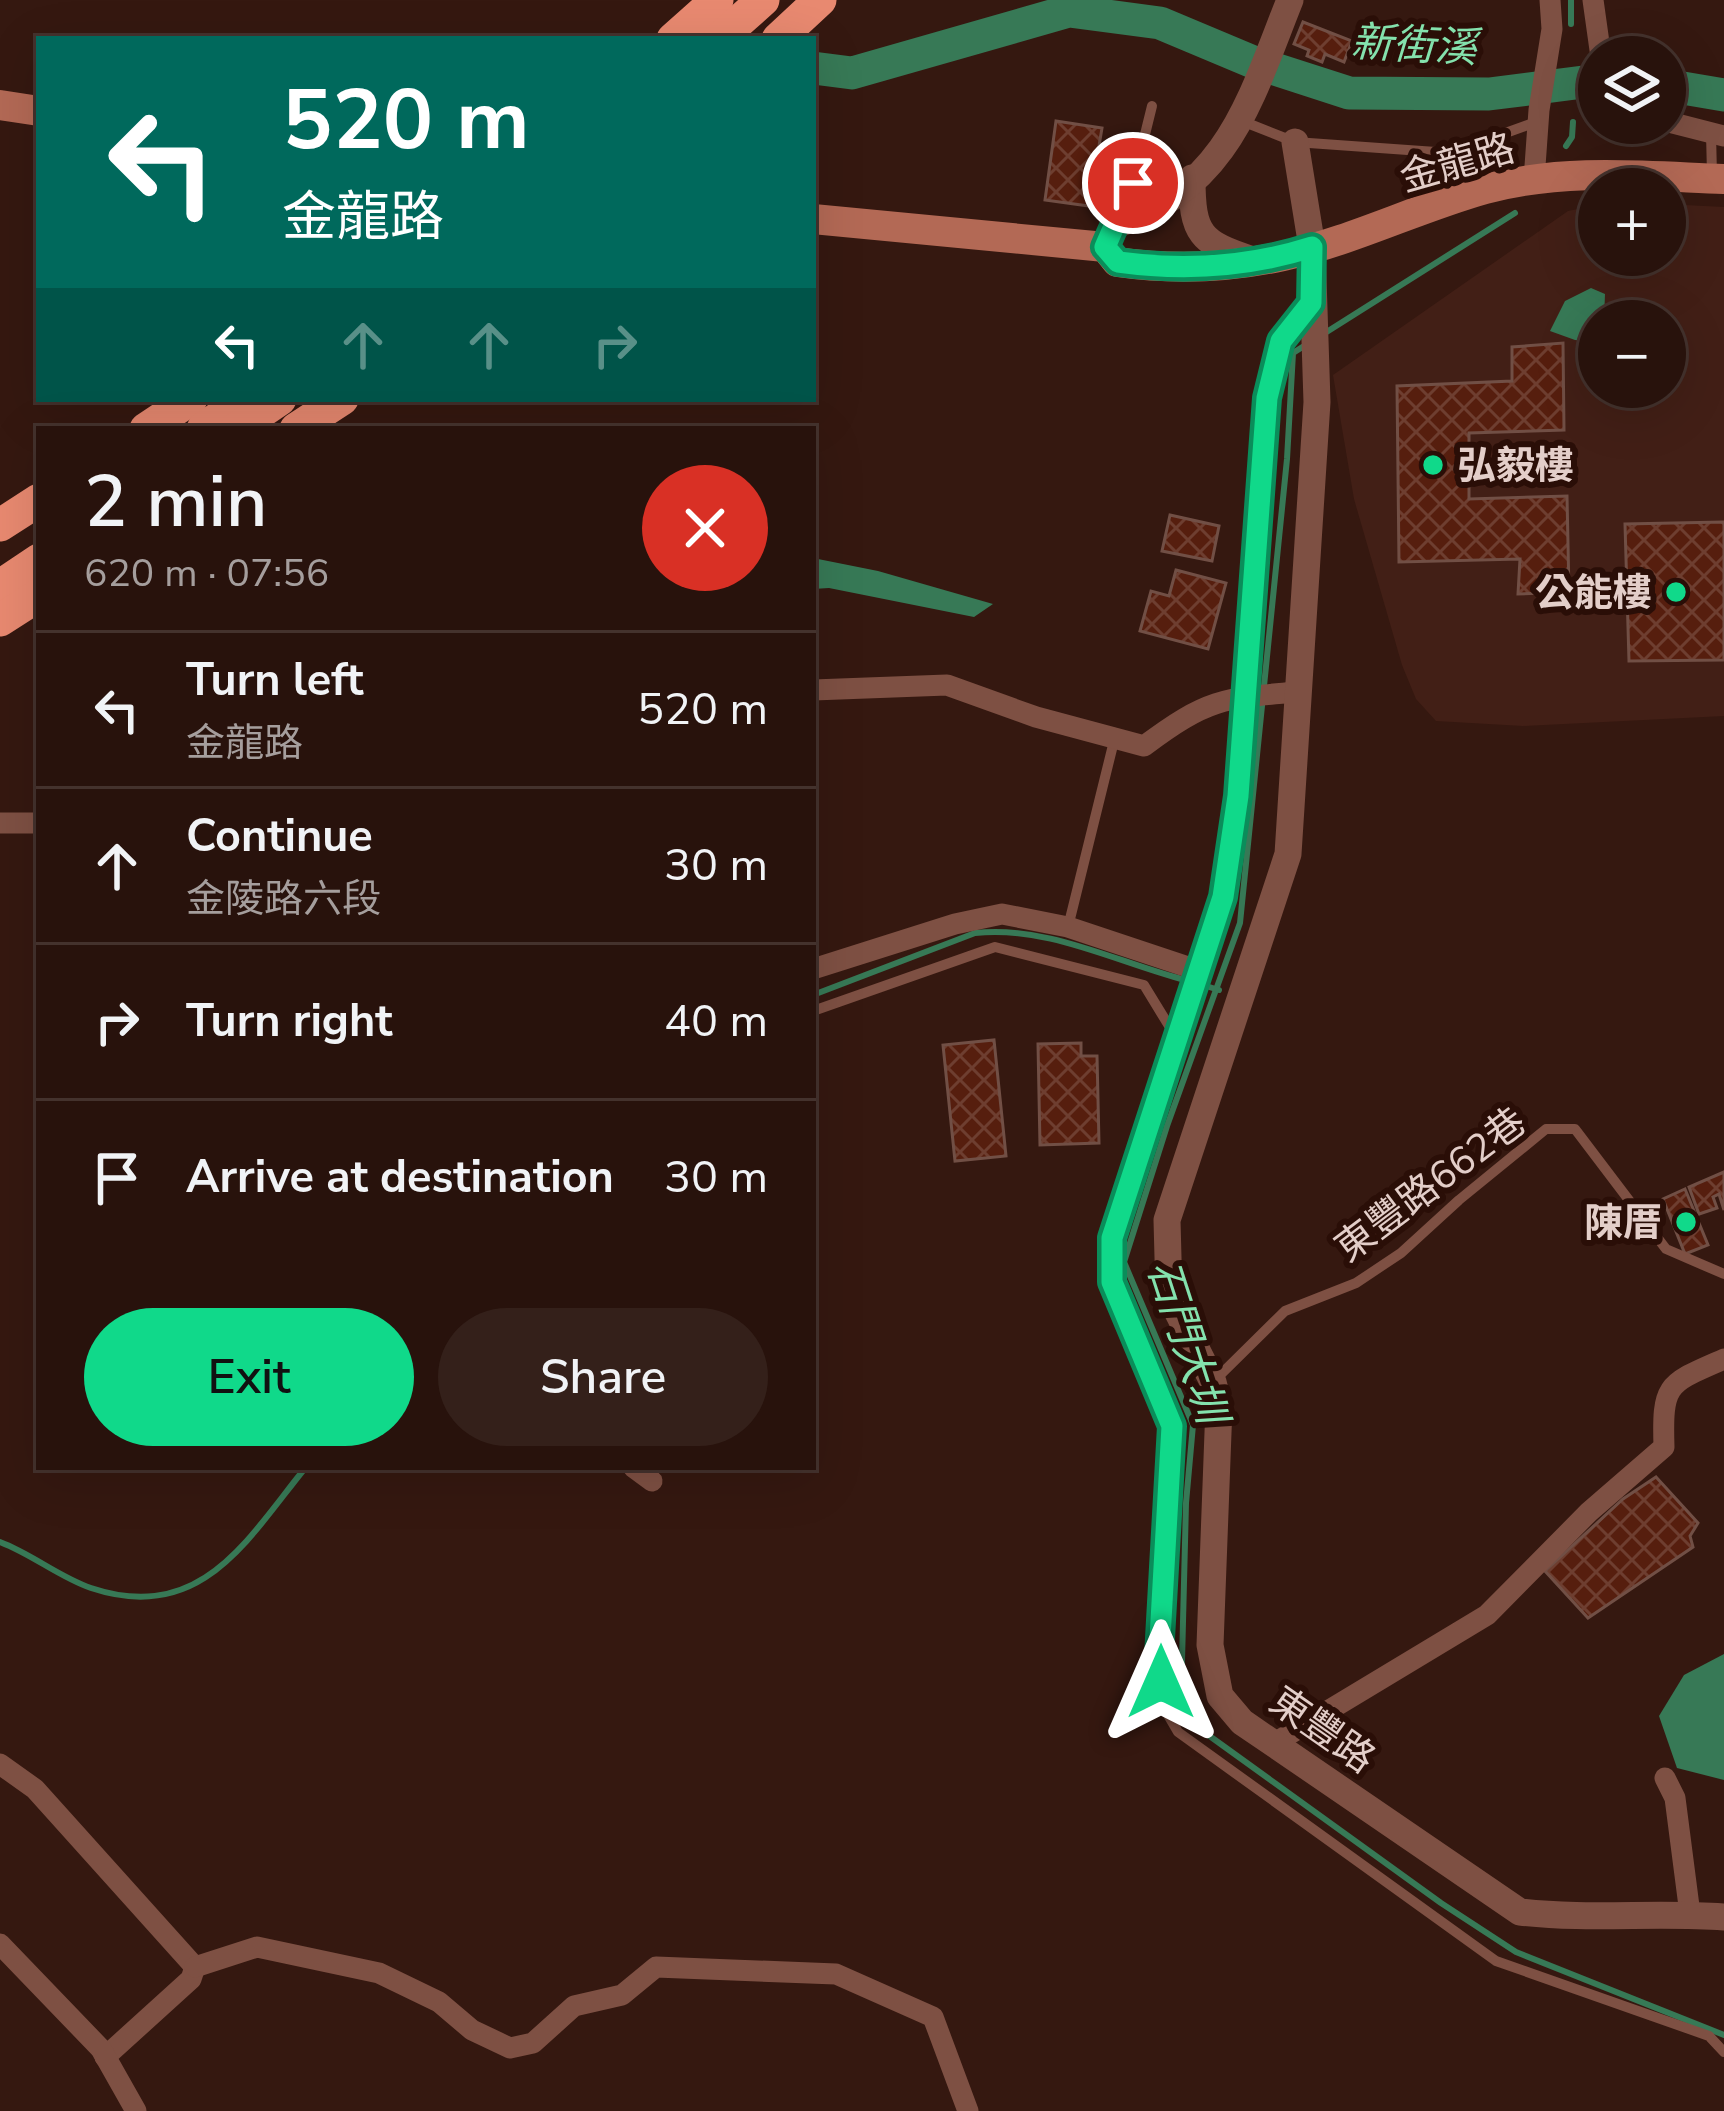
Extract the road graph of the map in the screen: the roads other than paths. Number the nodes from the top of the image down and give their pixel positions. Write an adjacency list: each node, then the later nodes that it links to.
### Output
1 (698, 0): 10 (lane)
2 (716, 0): 11 (highway)
3 (763, 0): 12 (highway)
4 (786, 0): 13 (highway)
5 (820, 0): 14 (highway)
6 (840, 0): 15 (lane)
7 (1290, 0): 21 (street)
8 (1550, 0): 20 (street)
9 (1593, 0): 16 (street)
10 (667, 36)
11 (668, 36)
12 (722, 36)
13 (746, 36)
14 (781, 36)
15 (799, 36)
16 (1598, 36)
17 (0, 105): 19 (main road)
18 (1152, 106): 29 (lane)
19 (36, 111)
20 (1539, 116): 24 (lane); 27 (street)
21 (1242, 121): 24 (lane); 25 (street)
22 (1686, 126): 23 (street)
23 (1718, 134): 26 (lane)
24 (1295, 142): 30 (street)
25 (1192, 178): 29 (street); 31 (street)
26 (1718, 178): 27 (main road, 金龍路)
27 (1534, 180): 30 (main road, 金龍路)
28 (816, 219): 29 (main road, 金龍路)
29 (1109, 236): 31 (main road, 金龍路)
30 (1312, 247): 31 (main road, 金龍路); 32 (street)
31 (1253, 260)
32 (1311, 310): 58 (street, 東豐路); 58 (lane)
33 (168, 402): 39 (lane)
34 (186, 402): 40 (highway)
35 (241, 402): 41 (highway)
36 (276, 402): 42 (highway)
37 (340, 402): 43 (highway)
38 (342, 402): 44 (lane)
39 (132, 426)
40 (150, 426)
41 (207, 426)
42 (240, 426)
43 (301, 426)
44 (314, 426)
45 (36, 491): 47 (lane)
46 (36, 502): 48 (highway)
47 (0, 515)
48 (0, 526)
49 (36, 536): 50 (highway)
50 (0, 559)
51 (36, 562): 52 (highway)
52 (0, 586)
53 (36, 597): 55 (highway)
54 (36, 607): 56 (lane)
55 (0, 620)
56 (0, 631)
57 (816, 690): 59 (street)
58 (1268, 695): 59 (street); 64 (lane); 69 (street, 東豐路)
59 (1114, 741): 62 (lane)
60 (36, 823): 61 (street)
61 (0, 824)
62 (1068, 927): 63 (street); 64 (street)
63 (816, 968)
64 (1199, 970): 66 (lane)
65 (816, 1010): 66 (lane)
66 (1178, 1039): 79 (lane)
67 (1724, 1274): 69 (lane, 東豐路662巷)
68 (1724, 1359): 72 (street)
69 (1213, 1382): 72 (street, 東豐路)
70 (637, 1470): 71 (street)
71 (652, 1481)
72 (1273, 1744): 75 (street, 東豐路)
73 (0, 1764): 78 (street)
74 (1665, 1778): 75 (street)
75 (1690, 1914): 76 (street, 東豐路)
76 (1724, 1917)
77 (0, 1944): 80 (street)
78 (195, 1966): 80 (street); 82 (street)
79 (1724, 2052)
80 (105, 2057): 81 (street)
81 (136, 2111)
82 (968, 2111)

